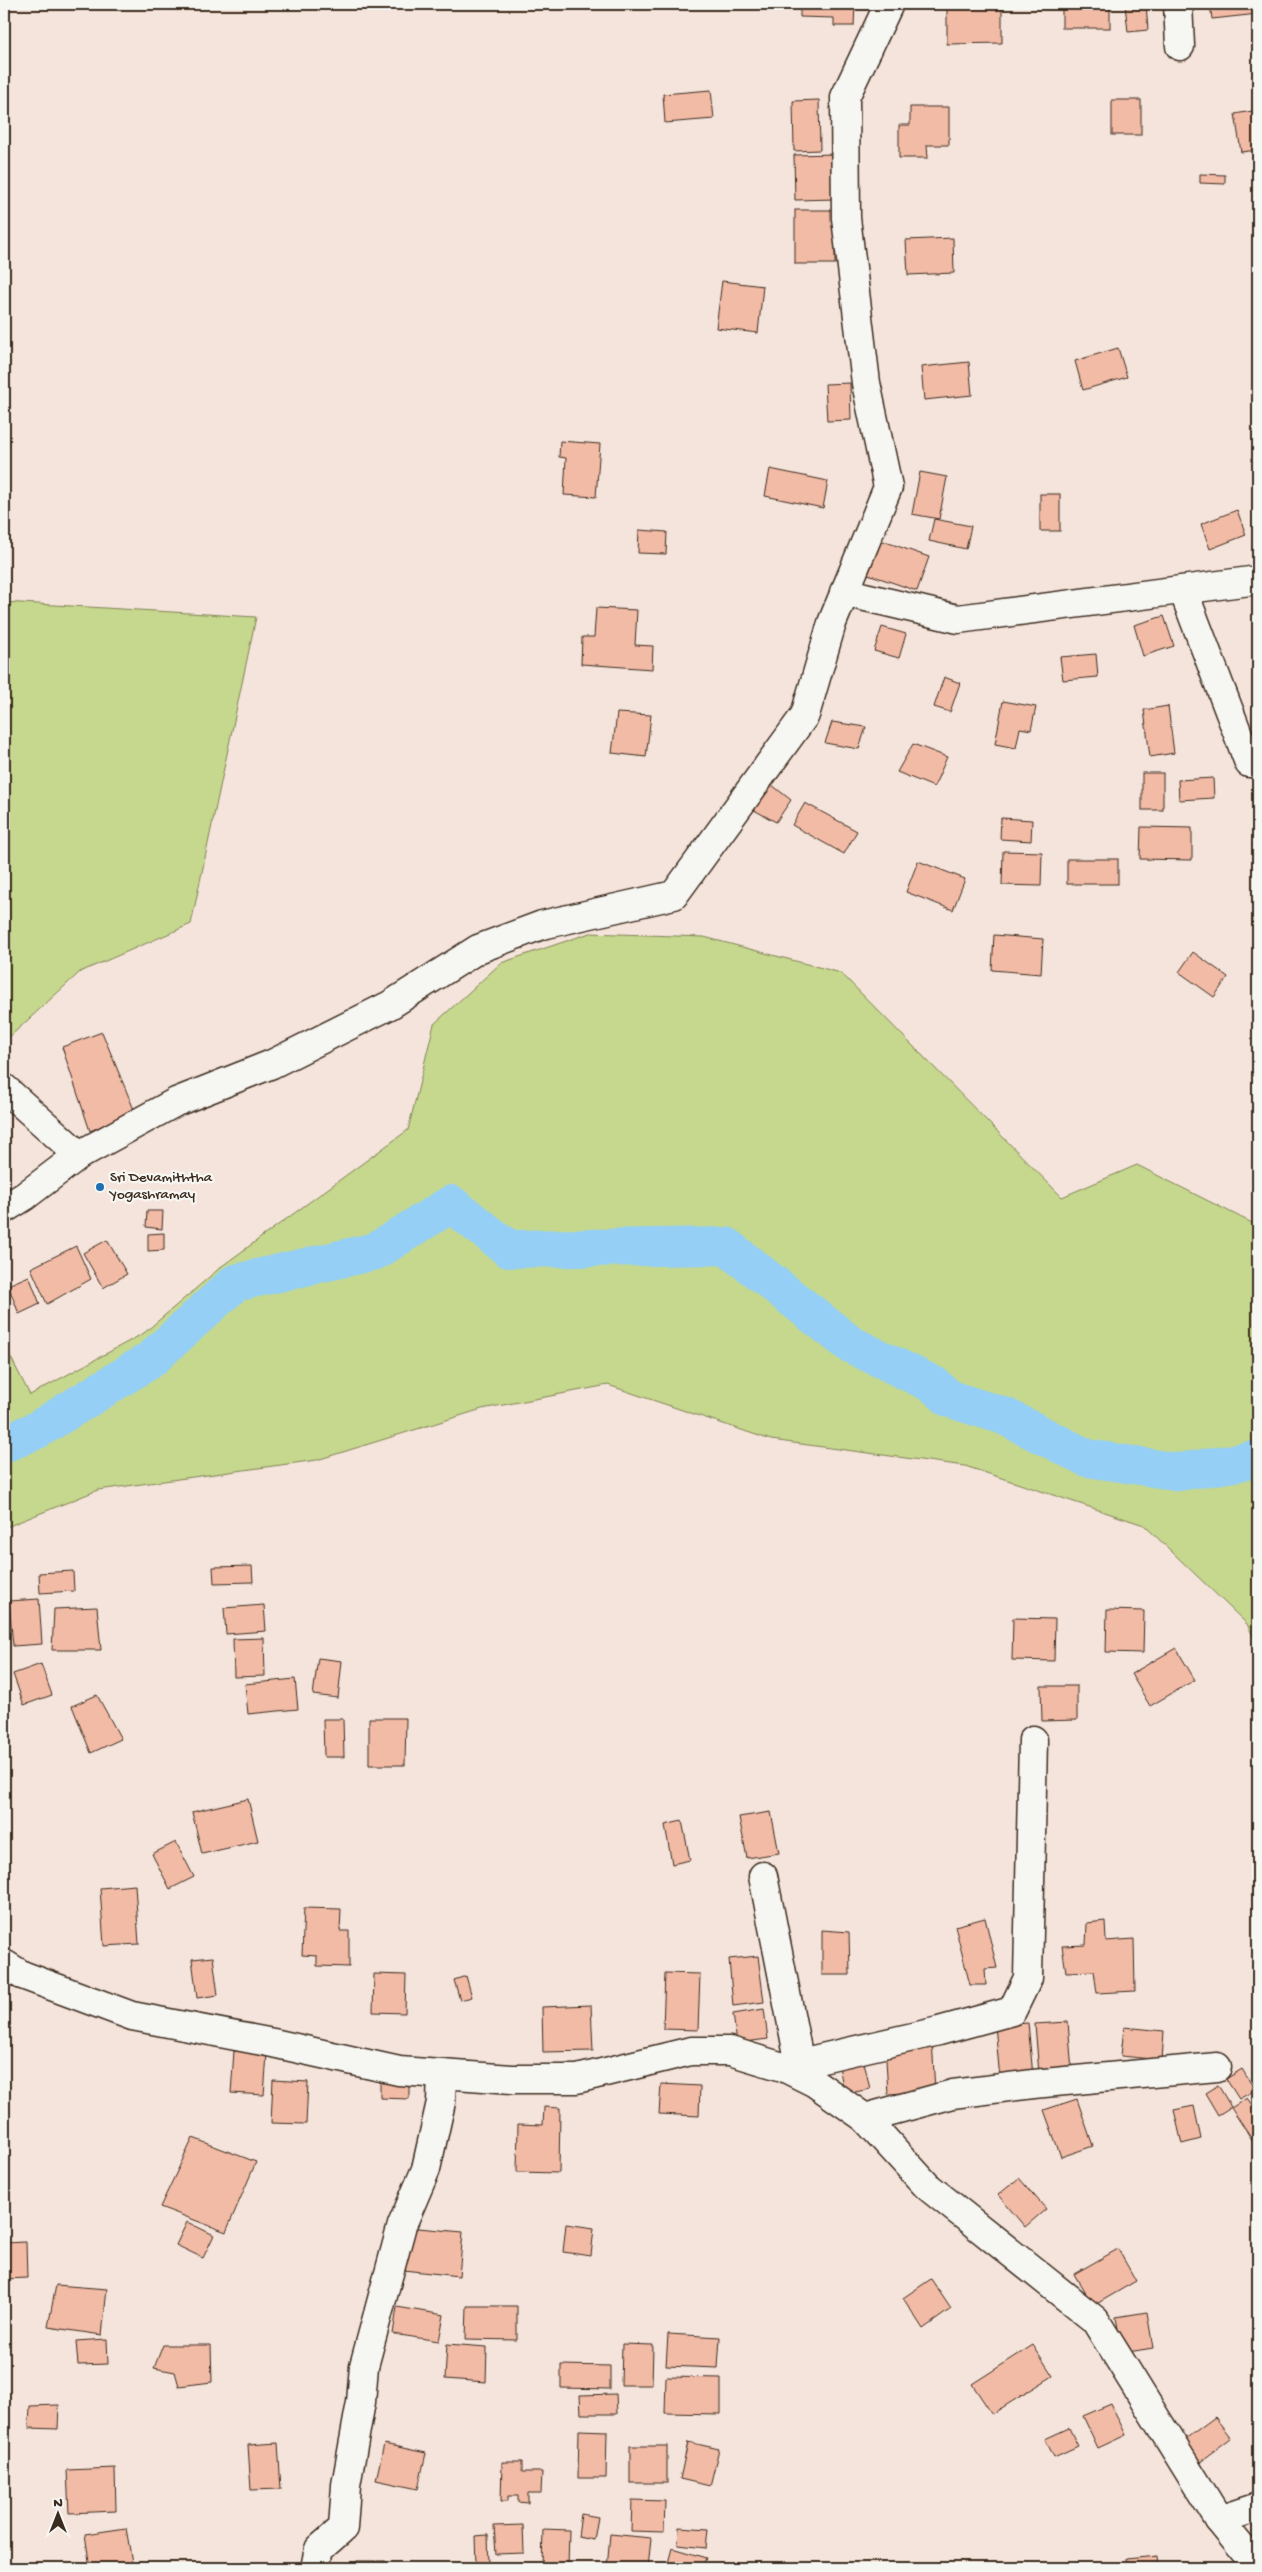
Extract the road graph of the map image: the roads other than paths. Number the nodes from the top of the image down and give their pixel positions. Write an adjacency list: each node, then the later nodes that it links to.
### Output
1 (889, 4): 6 (street)
2 (1178, 4): 3 (street)
3 (1180, 46)
4 (1258, 580): 5 (street)
5 (1183, 590): 6 (street); 7 (street)
6 (844, 592): 9 (street)
7 (1249, 764)
8 (4, 1088): 9 (street)
9 (79, 1154): 10 (street)
10 (4, 1209)
11 (1033, 1740): 14 (street)
12 (763, 1876): 14 (street)
13 (4, 1964): 16 (street)
14 (791, 2066): 16 (street); 17 (street)
15 (1217, 2067): 17 (street)
16 (442, 2074): 20 (street)
17 (865, 2118): 19 (street)
18 (1258, 2507): 19 (street)
19 (1220, 2520): 21 (street)
20 (315, 2568)
21 (1258, 2568)

